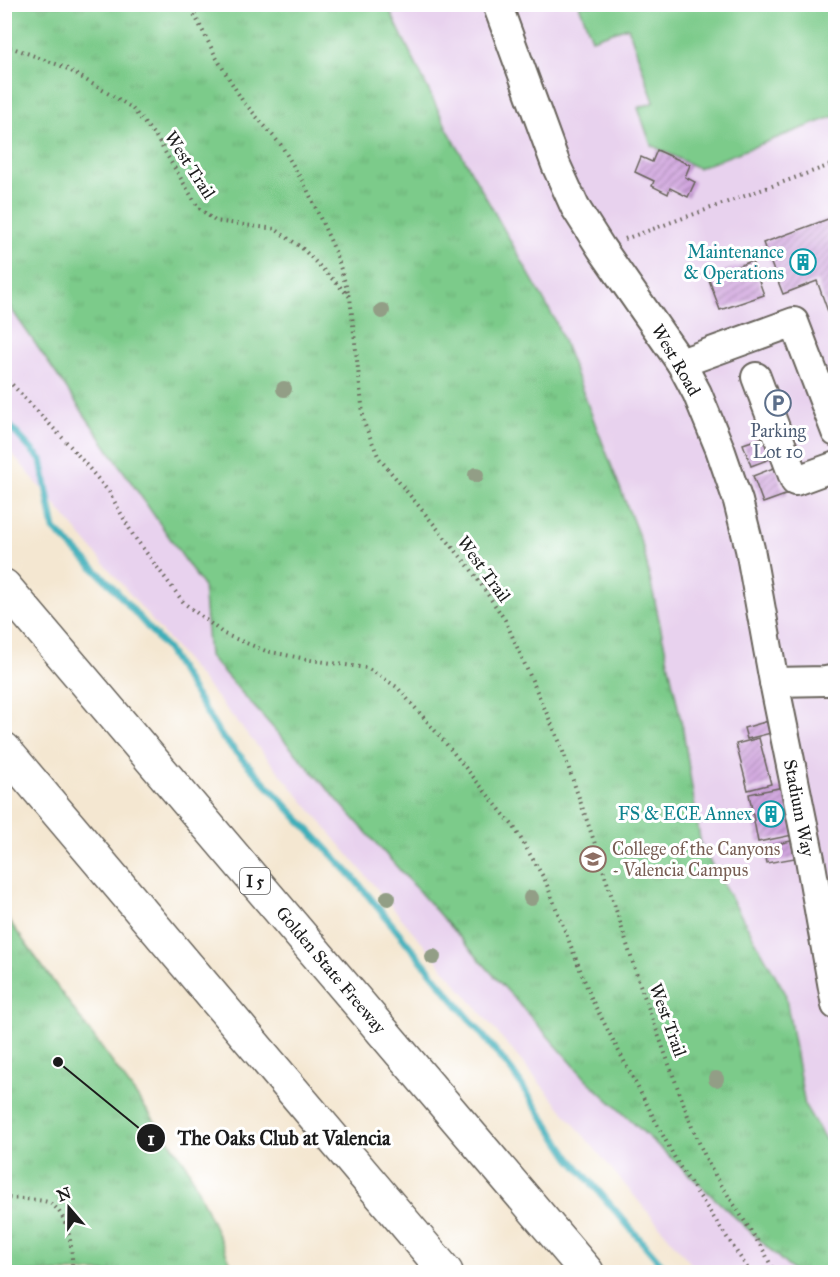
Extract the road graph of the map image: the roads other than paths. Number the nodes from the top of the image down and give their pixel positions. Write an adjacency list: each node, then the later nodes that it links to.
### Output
1 (497, 4): 2 (street, West Road)
2 (681, 363): 4 (street); 8 (street, West Road)
3 (756, 376): 5 (street)
4 (836, 432)
5 (836, 466)
6 (4, 586): 12 (highway, Golden State Freeway / I 5)
7 (836, 679): 8 (street)
8 (774, 682): 10 (street, Stadium Way)
9 (4, 749): 11 (highway)
10 (836, 1005)
11 (446, 1272)
12 (587, 1272)

